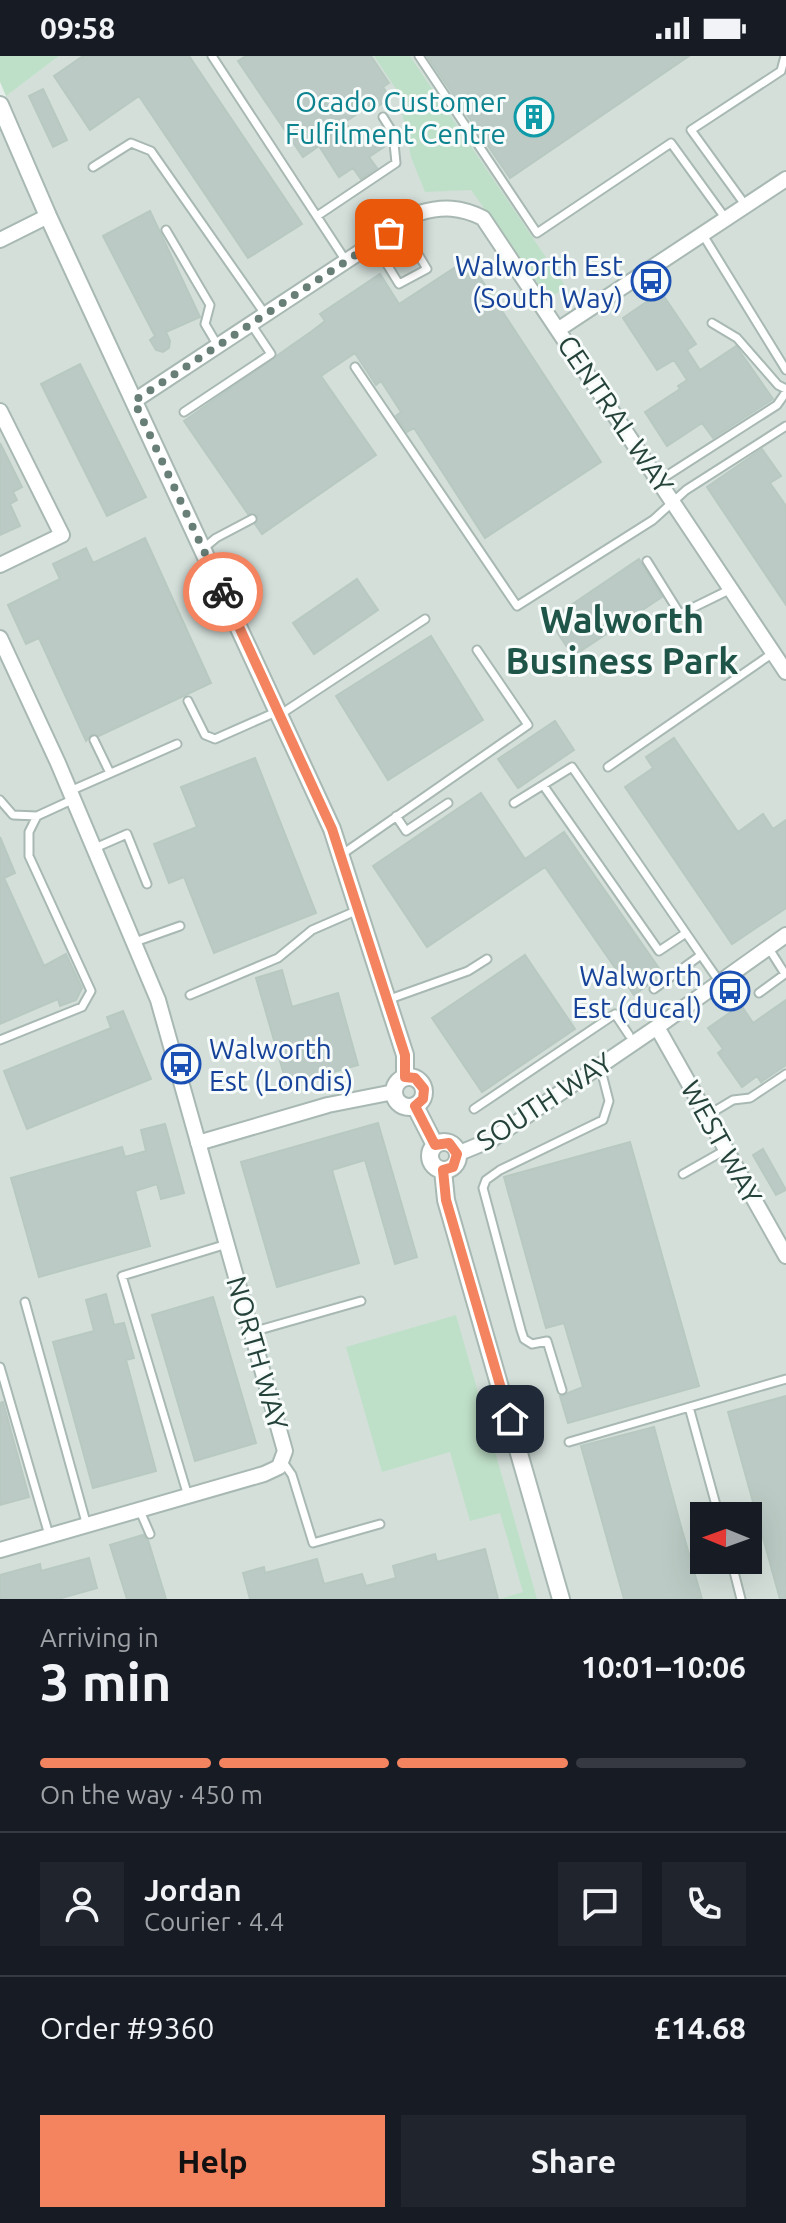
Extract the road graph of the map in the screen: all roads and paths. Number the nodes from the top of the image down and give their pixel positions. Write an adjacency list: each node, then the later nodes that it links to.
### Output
1 (212, 56): 10 (lane)
2 (419, 56): 11 (lane)
3 (785, 56): 8 (lane)
4 (0, 105): 9 (street)
5 (383, 117): 10 (lane)
6 (93, 167): 18 (lane)
7 (785, 180): 8 (street)
8 (746, 206): 11 (street)
9 (48, 216): 14 (street); 26 (street)
10 (317, 216): 16 (lane)
11 (726, 219): 13 (street)
12 (166, 230): 22 (lane)
13 (703, 235): 21 (street); 24 (lane)
14 (0, 240)
15 (374, 243): 16 (street, CENTRAL WAY); 17 (lane); 21 (street, CENTRAL WAY)
16 (346, 261): 18 (street, CENTRAL WAY)
17 (388, 264): 17 (lane)
18 (265, 314): 20 (street, CENTRAL WAY)
19 (712, 323): 25 (lane)
20 (251, 324): 22 (street, CENTRAL WAY); 28 (lane)
21 (559, 329): 30 (street, CENTRAL WAY)
22 (218, 346): 26 (street, CENTRAL WAY)
23 (355, 367): 31 (lane)
24 (786, 370)
25 (786, 391): 30 (lane)
26 (134, 401): 33 (street)
27 (0, 411): 35 (street)
28 (184, 412)
29 (786, 426): 31 (lane)
30 (660, 480): 31 (street, CENTRAL WAY)
31 (675, 503): 36 (street, CENTRAL WAY)
32 (252, 519): 33 (lane)
33 (203, 549): 43 (street)
34 (647, 561): 36 (lane)
35 (0, 565)
36 (731, 589): 40 (street, CENTRAL WAY)
37 (425, 619): 43 (lane)
38 (0, 638): 49 (street, NORTH WAY)
39 (477, 650): 54 (lane)
40 (773, 653): 41 (street, CENTRAL WAY); 46 (lane)
41 (786, 671)
42 (188, 701): 43 (lane)
43 (278, 713): 56 (street)
44 (94, 740): 47 (lane)
45 (177, 744): 47 (lane)
46 (608, 767)
47 (110, 773): 49 (lane)
48 (543, 785): 52 (lane); 60 (lane); 60 (lane)
49 (72, 795): 53 (lane); 55 (street, NORTH WAY)
50 (0, 800): 53 (lane)
51 (448, 803): 54 (lane)
52 (514, 803)
53 (37, 816): 73 (lane)
54 (396, 816): 56 (lane)
55 (95, 848): 57 (lane); 62 (street, NORTH WAY)
56 (341, 855): 58 (street)
57 (147, 884)
58 (358, 910): 69 (lane); 70 (street)
59 (180, 926): 62 (lane)
60 (686, 933): 64 (lane)
61 (786, 936): 63 (street, SOUTH WAY)
62 (135, 942): 81 (street, NORTH WAY)
63 (768, 947): 66 (street, SOUTH WAY); 68 (lane)
64 (701, 955): 66 (lane); 67 (lane)
65 (487, 959): 70 (lane)
66 (719, 981): 71 (street, SOUTH WAY)
67 (654, 989)
68 (759, 993)
69 (190, 995)
70 (387, 1000): 76 (street)
71 (657, 1027): 74 (street, SOUTH WAY); 80 (street, WEST WAY)
72 (629, 1035): 79 (lane)
73 (0, 1040)
74 (600, 1066): 84 (street, SOUTH WAY); 95 (lane)
75 (786, 1074): 80 (lane)
76 (405, 1077): 77 (street); 78 (street)
77 (394, 1092): 78 (street); 81 (street)
78 (415, 1106): 82 (street)
79 (474, 1109)
80 (708, 1115): 83 (street, WEST WAY)
81 (198, 1143): 88 (street, NORTH WAY)
82 (435, 1145): 84 (street); 85 (street)
83 (727, 1149): 86 (lane); 87 (street, WEST WAY)
84 (457, 1154): 85 (street)
85 (443, 1170): 108 (street)
86 (683, 1174)
87 (782, 1238): 89 (street, WEST WAY)
88 (227, 1244): 92 (street, NORTH WAY); 99 (lane)
89 (786, 1256)
90 (361, 1301): 92 (lane)
91 (25, 1302): 103 (lane)
92 (252, 1332): 98 (street, NORTH WAY)
93 (0, 1367): 105 (lane)
94 (786, 1379): 96 (lane)
95 (562, 1390)
96 (689, 1407): 97 (lane); 100 (lane)
97 (569, 1442)
98 (283, 1462): 99 (street, NORTH WAY); 102 (lane)
99 (188, 1496): 101 (street, NORTH WAY)
100 (715, 1502)
101 (140, 1511): 103 (street, NORTH WAY); 104 (lane)
102 (380, 1524)
103 (87, 1526): 105 (street, NORTH WAY)
104 (150, 1534)
105 (49, 1535): 106 (street, NORTH WAY)
106 (0, 1550)
107 (735, 1574): 109 (lane)
108 (561, 1599)
109 (741, 1599)

